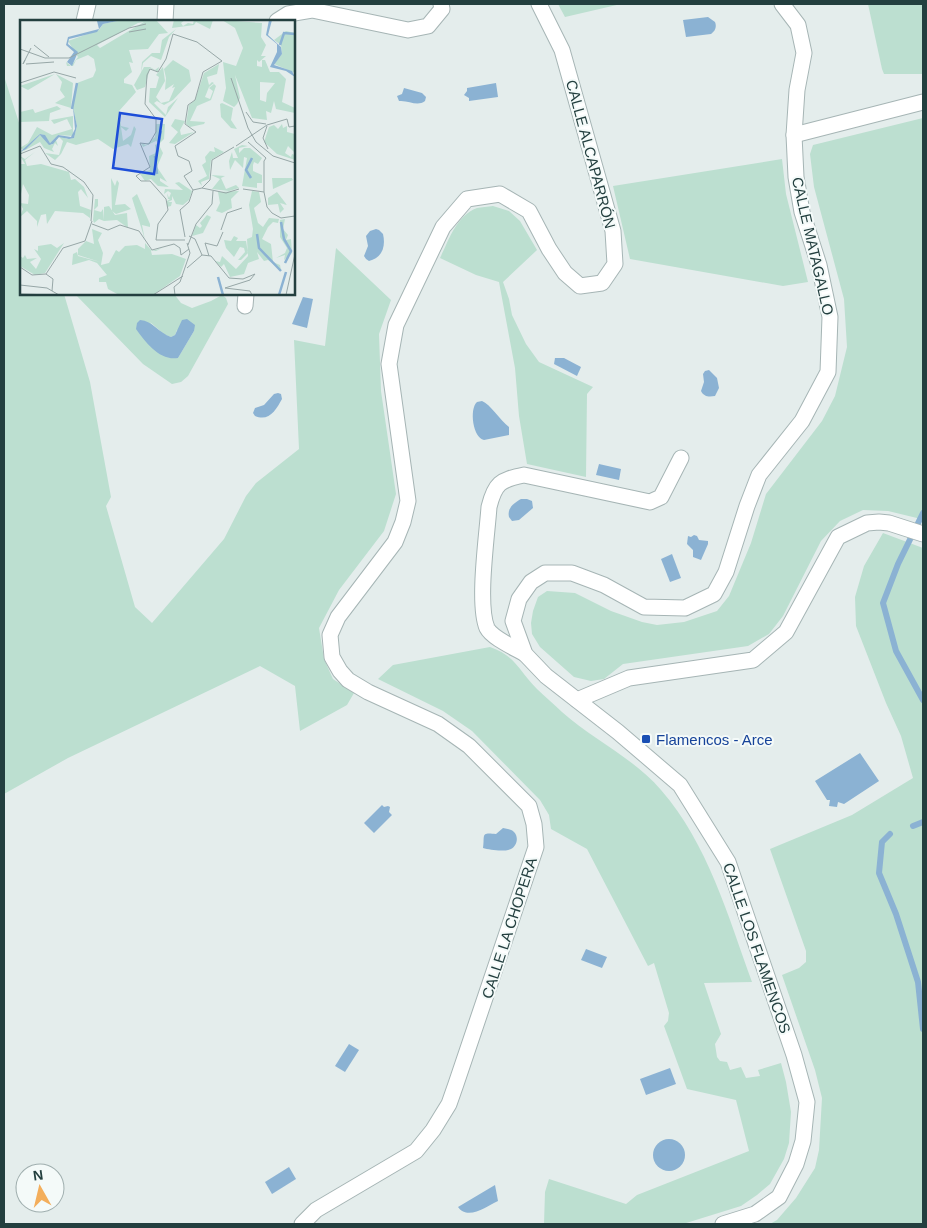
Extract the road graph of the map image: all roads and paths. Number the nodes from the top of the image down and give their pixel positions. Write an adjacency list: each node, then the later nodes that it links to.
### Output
1 (88, 4): 6 (street)
2 (166, 4): 7 (street)
3 (441, 4): 8 (street)
4 (539, 4): 14 (street, CALLE ALCAPARRÓN)
5 (782, 4): 10 (street, CALLE MATAGALLO)
6 (84, 20)
7 (165, 20)
8 (279, 20)
9 (923, 102): 10 (street)
10 (794, 135): 13 (street, CALLE MATAGALLO)
11 (681, 458): 13 (street)
12 (923, 534): 15 (street)
13 (525, 654): 15 (street, CALLE LOS FLAMENCOS)
14 (332, 657): 16 (street, CALLE LA CHOPERA)
15 (577, 700): 17 (street, CALLE LOS FLAMENCOS)
16 (302, 1224)
17 (724, 1224)

